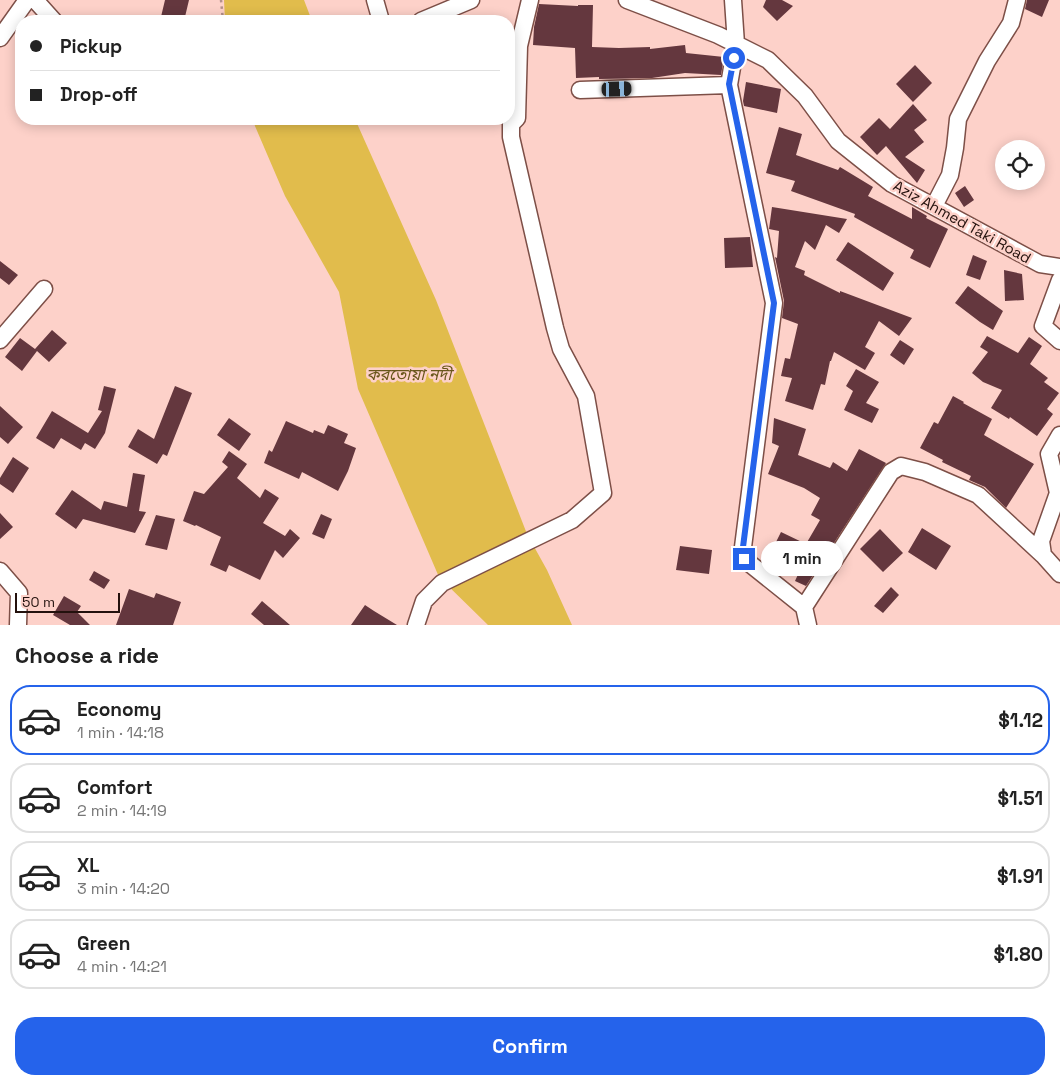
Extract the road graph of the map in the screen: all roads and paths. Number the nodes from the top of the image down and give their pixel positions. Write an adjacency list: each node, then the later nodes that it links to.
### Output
1 (27, 0): 10 (street)
2 (35, 0): 11 (street)
3 (221, 0): 12 (path)
4 (375, 0): 13 (street)
5 (472, 0): 14 (street)
6 (530, 0): 20 (street)
7 (627, 0): 17 (street, Aziz Ahmed Taki Road)
8 (733, 0): 17 (street)
9 (1017, 0): 22 (street)
10 (16, 15)
11 (49, 15)
12 (222, 15)
13 (379, 15)
14 (436, 15)
15 (15, 17): 16 (street)
16 (0, 38)
17 (736, 44): 18 (street); 22 (street, Aziz Ahmed Taki Road)
18 (729, 84): 19 (street); 32 (street)
19 (580, 90)
20 (515, 120)
21 (511, 125): 34 (street)
22 (934, 206): 23 (street, Aziz Ahmed Taki Road)
23 (1060, 266)
24 (1060, 280): 27 (street)
25 (44, 289): 26 (street)
26 (0, 340)
27 (1060, 341)
28 (1060, 435): 29 (street)
29 (1043, 555): 31 (street); 32 (street)
30 (0, 571): 33 (street)
31 (1060, 574)
32 (804, 607): 35 (street)
33 (18, 625)
34 (416, 625)
35 (808, 625)

